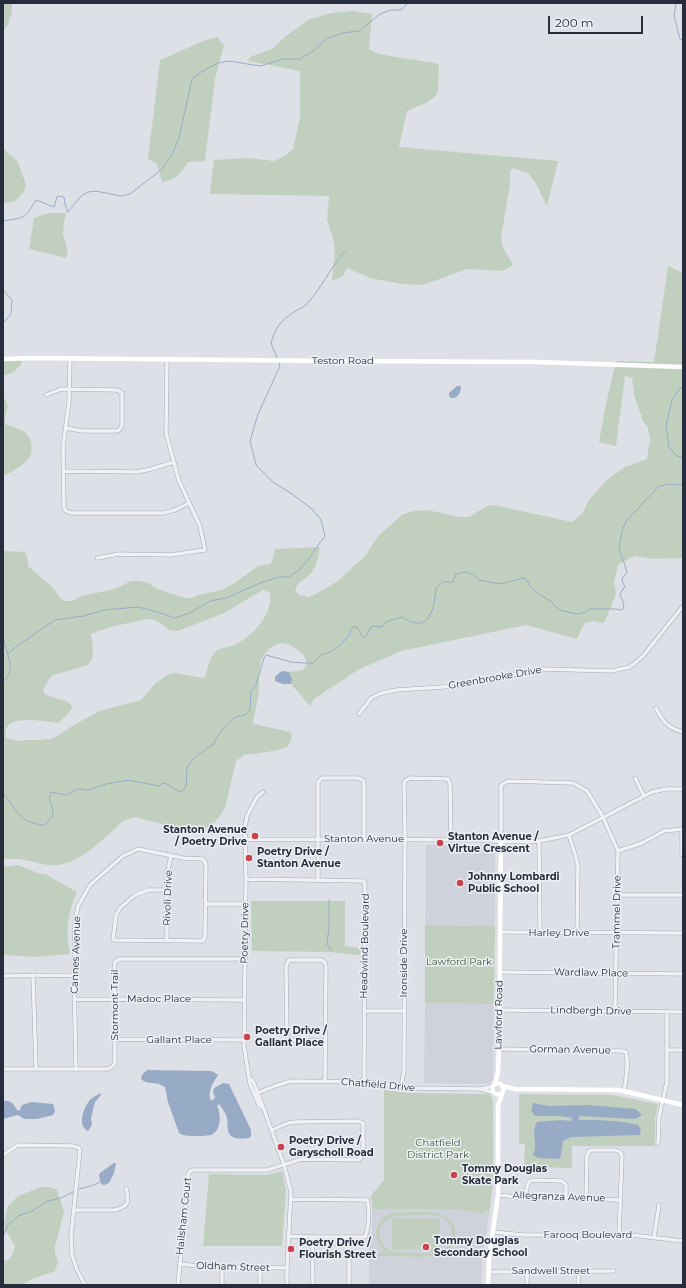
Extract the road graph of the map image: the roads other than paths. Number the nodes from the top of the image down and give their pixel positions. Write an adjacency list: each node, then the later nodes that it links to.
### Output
1 (70, 358): 2 (street, Teston Road); 3 (street, Teston Road); 5 (street)
2 (3, 359)
3 (167, 359): 4 (street, Teston Road); 8 (street)
4 (683, 367)
5 (70, 390): 6 (street); 7 (street); 7 (street)
6 (46, 395)
7 (66, 428): 9 (street)
8 (174, 462): 9 (street); 10 (street)
9 (62, 471): 10 (street)
10 (189, 502): 11 (street)
11 (97, 558)
12 (683, 606): 14 (street, Greenbrooke Drive)
13 (656, 708): 15 (street)
14 (359, 714)
15 (683, 732)
16 (635, 778): 19 (street)
17 (683, 789): 19 (street, Stanton Avenue)
18 (263, 792): 23 (street, Poetry Drive)
19 (644, 796): 20 (street, Stanton Avenue)
20 (603, 817): 22 (street, Stanton Avenue); 28 (street, Trammel Drive); 30 (street, Trammel Drive)
21 (682, 829): 30 (street); 32 (street)
22 (569, 834): 29 (street, Stanton Avenue); 42 (street)
23 (246, 839): 24 (street, Stanton Avenue); 33 (street, Poetry Drive)
24 (318, 839): 25 (street, Stanton Avenue); 25 (street); 34 (street)
25 (364, 839): 26 (street, Stanton Avenue)
26 (405, 840): 27 (street, Stanton Avenue); 27 (street, Ironside Drive); 58 (street, Ironside Drive)
27 (451, 840): 28 (street, Stanton Avenue)
28 (501, 841): 29 (street, Stanton Avenue); 40 (street, Lawford Road)
29 (539, 841): 41 (street)
30 (618, 851): 37 (street, Trammel Drive)
31 (171, 855): 35 (street, Rivoli Drive); 38 (street, Cannes Avenue); 51 (street, Cannes Avenue)
32 (682, 855)
33 (246, 879): 34 (street, Headwind Boulevard); 39 (street, Poetry Drive)
34 (318, 880): 57 (street, Headwind Boulevard)
35 (167, 890): 45 (street, Rivoli Drive); 45 (street)
36 (683, 894): 37 (street)
37 (617, 895): 43 (street, Trammel Drive)
38 (205, 904): 39 (street); 45 (street, Cannes Avenue)
39 (245, 904): 46 (street, Poetry Drive)
40 (500, 932): 41 (street, Harley Drive); 47 (street, Lawford Road)
41 (540, 932): 42 (street, Harley Drive)
42 (577, 933): 43 (street, Harley Drive)
43 (617, 933): 44 (street, Harley Drive); 48 (street, Trammel Drive)
44 (683, 933)
45 (167, 941)
46 (244, 959): 54 (street, Stormont Trail); 55 (street, Poetry Drive)
47 (500, 972): 48 (street, Wardlaw Place); 56 (street, Lawford Road)
48 (616, 973): 49 (street, Wardlaw Place); 59 (street, Trammel Drive)
49 (683, 974)
50 (33, 975): 51 (street); 52 (street); 69 (street)
51 (74, 975): 53 (street, Cannes Avenue)
52 (3, 976)
53 (74, 999): 54 (street, Madoc Place); 70 (street, Cannes Avenue)
54 (114, 999): 55 (street, Madoc Place); 62 (street, Stormont Trail)
55 (244, 1000): 63 (street, Poetry Drive)
56 (500, 1010): 59 (street, Lindbergh Drive); 65 (street, Lawford Road)
57 (364, 1011): 58 (street); 73 (street, Headwind Boulevard)
58 (404, 1011): 76 (street, Ironside Drive)
59 (615, 1011): 60 (street, Lindbergh Drive)
60 (668, 1012): 61 (street, Lindbergh Drive); 66 (street)
61 (683, 1012)
62 (114, 1039): 63 (street, Gallant Place); 70 (street, Stormont Trail)
63 (244, 1040): 82 (street, Poetry Drive)
64 (325, 1041): 64 (street); 72 (street)
65 (499, 1049): 71 (street, Lawford Road); 79 (street, Gorman Avenue)
66 (667, 1050): 67 (street); 83 (street)
67 (683, 1050)
68 (3, 1069): 69 (street, Stormont Trail)
69 (36, 1069): 70 (street, Stormont Trail)
70 (76, 1070)
71 (498, 1072): 74 (street, Lawford Road); 75 (street, Lawford Road)
72 (325, 1081): 73 (street, Chatfield Drive); 82 (street, Chatfield Drive)
73 (364, 1082): 76 (street, Chatfield Drive)
74 (494, 1085): 75 (street); 77 (street, Chatfield Drive); 80 (street)
75 (502, 1085): 78 (street); 81 (street)
76 (401, 1087): 77 (street, Chatfield Drive)
77 (480, 1089): 80 (street, Chatfield Drive)
78 (515, 1089): 79 (street); 81 (street)
79 (624, 1091): 83 (street)
80 (494, 1093): 81 (street); 85 (street)
81 (502, 1093): 85 (street)
82 (256, 1094): 86 (street, Poetry Drive)
83 (663, 1100): 84 (street); 87 (street)
84 (683, 1105)
85 (498, 1106): 91 (street)
86 (272, 1130): 89 (street, Poetry Drive); 89 (street)
87 (658, 1144)
88 (3, 1155): 98 (street)
89 (284, 1165): 95 (street, Poetry Drive); 106 (street, Hailsham Court)
90 (126, 1188): 98 (street)
91 (498, 1195): 92 (street, Allegranza Avenue); 99 (street)
92 (526, 1198): 93 (street, Allegranza Avenue); 93 (street)
93 (566, 1198): 94 (street, Allegranza Avenue)
94 (586, 1198): 96 (street, Allegranza Avenue); 96 (street)
95 (291, 1199): 101 (street, Poetry Drive); 103 (street)
96 (620, 1200): 100 (street)
97 (659, 1205): 104 (street)
98 (73, 1210): 114 (street)
99 (493, 1232): 100 (street, Farooq Boulevard); 113 (street)
100 (619, 1235): 104 (street, Farooq Boulevard)
101 (288, 1236): 102 (street); 109 (street, Poetry Drive)
102 (312, 1237): 103 (street); 119 (street)
103 (349, 1237): 120 (street)
104 (654, 1237): 105 (street, Farooq Boulevard)
105 (683, 1241)
106 (179, 1264): 107 (street, Oldham Street); 115 (street, Hailsham Court)
107 (222, 1267): 108 (street, Oldham Street); 116 (street)
108 (260, 1268): 109 (street, Oldham Street); 117 (street)
109 (287, 1268): 118 (street, Poetry Drive)
110 (527, 1271): 111 (street, Sandwell Street); 113 (street, Sandwell Street); 122 (street)
111 (579, 1271): 112 (street, Sandwell Street); 123 (street)
112 (614, 1271)
113 (488, 1272): 121 (street)
114 (85, 1285)
115 (178, 1285)
116 (222, 1285)
117 (260, 1285)
118 (287, 1285)
119 (313, 1285)
120 (349, 1285)
121 (488, 1285)
122 (527, 1285)
123 (578, 1285)

